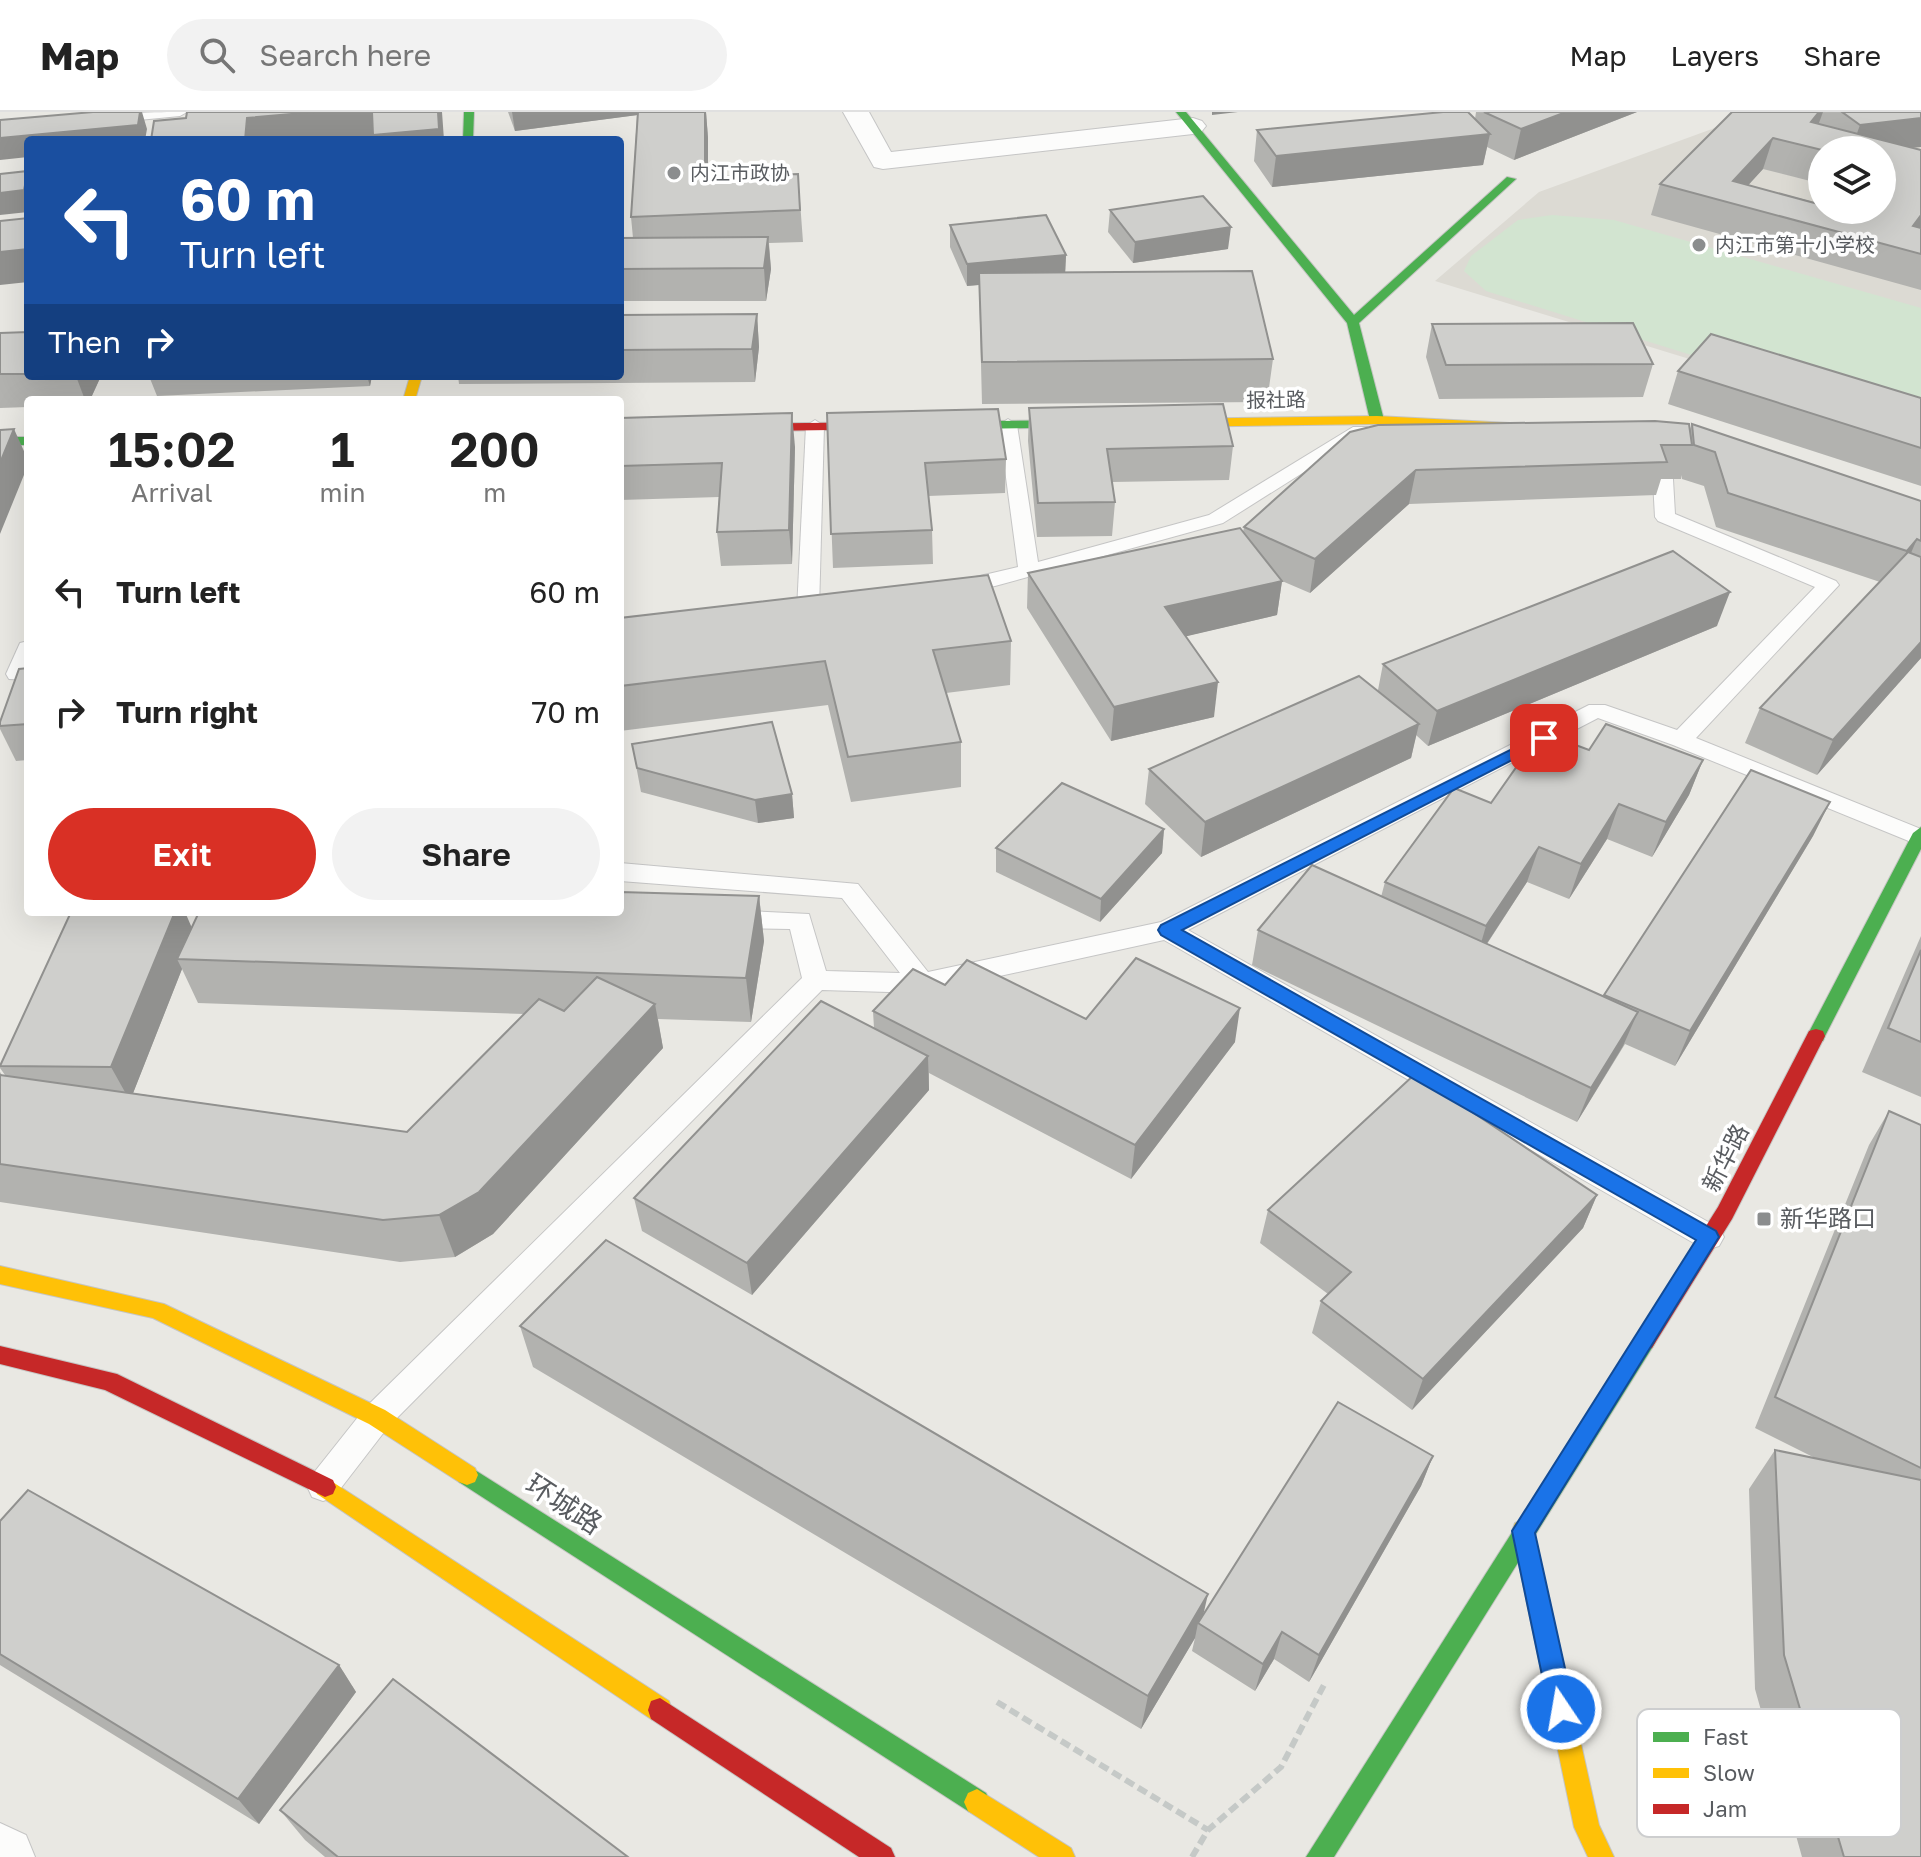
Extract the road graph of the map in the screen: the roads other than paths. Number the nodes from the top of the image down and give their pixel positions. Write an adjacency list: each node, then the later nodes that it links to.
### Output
1 (180, 112): 5 (lane)
2 (469, 112): 6 (street)
3 (856, 112): 4 (street)
4 (1187, 119): 8 (street)
5 (90, 120)
6 (468, 136)
7 (1511, 179): 8 (street)
8 (1353, 322): 9 (street)
9 (1377, 420): 10 (street, 报社路); 15 (street, 报社路); 19 (lane)
10 (1146, 423)
11 (1100, 424): 12 (street)
12 (1008, 425): 13 (street); 19 (lane)
13 (815, 426): 14 (street); 21 (lane)
14 (624, 429)
15 (1535, 429)
16 (1660, 436): 24 (lane)
17 (0, 441): 18 (street)
18 (24, 441)
19 (1029, 570): 20 (lane)
20 (943, 589)
21 (808, 610)
22 (24, 657): 23 (lane)
23 (24, 673)
24 (1681, 740): 25 (lane); 28 (lane)
25 (1920, 836): 31 (street, 新华路)
26 (624, 872): 30 (lane)
27 (704, 919): 29 (lane)
28 (1167, 930): 30 (lane); 31 (lane)
29 (816, 980): 30 (lane); 34 (lane)
30 (922, 983)
31 (1709, 1237): 36 (street, 新华路)
32 (0, 1275): 34 (street, 环城路)
33 (0, 1355): 35 (street)
34 (377, 1417): 35 (lane); 38 (street, 环城路)
35 (323, 1486): 37 (street)
36 (1523, 1531): 39 (street, 新华路); 40 (street)
37 (882, 1857)
38 (1062, 1857)
39 (1319, 1857)
40 (1601, 1857)

